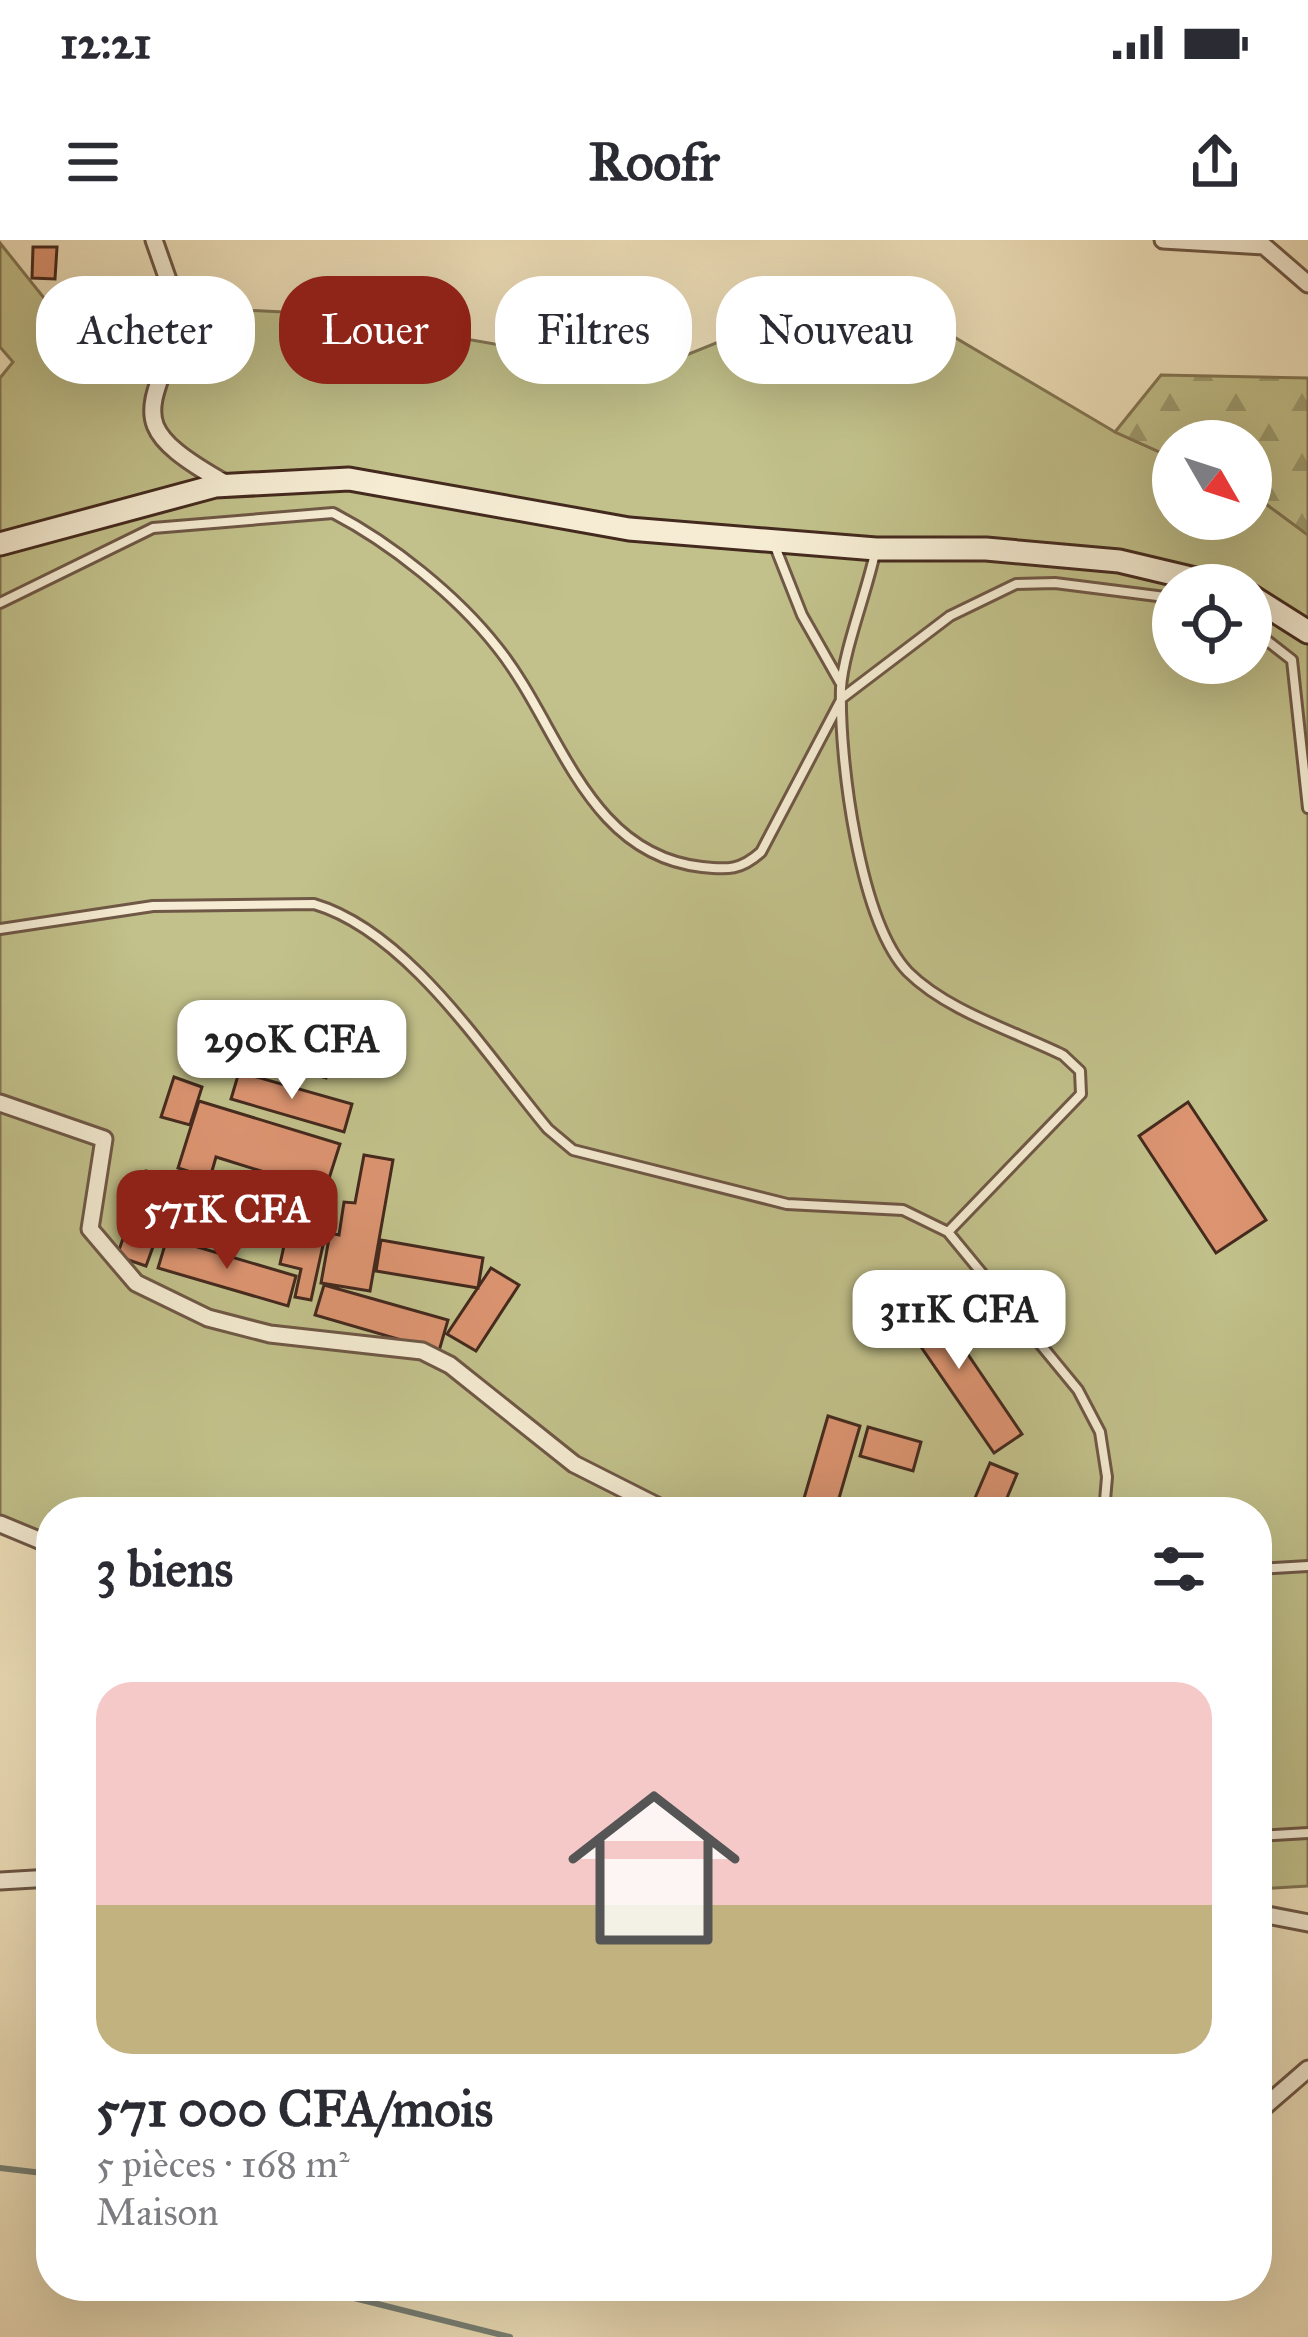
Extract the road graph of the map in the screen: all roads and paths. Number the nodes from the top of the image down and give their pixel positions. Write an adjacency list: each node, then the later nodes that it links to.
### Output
1 (154, 240): 4 (street)
2 (1163, 240): 3 (street)
3 (1308, 284)
4 (228, 485): 5 (street); 6 (street)
5 (773, 543): 7 (street); 14 (lane)
6 (0, 544)
7 (876, 549): 8 (street); 14 (lane)
8 (1152, 569)
9 (1152, 595): 15 (lane)
10 (0, 603): 15 (lane)
11 (1272, 609): 12 (street)
12 (1308, 632)
13 (1272, 644): 16 (lane)
14 (841, 683): 15 (lane)
15 (842, 698): 19 (lane)
16 (1308, 808)
17 (0, 929): 19 (lane)
18 (0, 1103): 20 (street)
19 (948, 1232): 21 (lane)
20 (639, 1497)
21 (1105, 1497)
22 (0, 1523): 23 (street)
23 (36, 1539)
24 (1308, 1566): 25 (lane)
25 (1272, 1568)
26 (1308, 1833): 27 (lane)
27 (1272, 1835)
28 (36, 1879): 29 (street)
29 (0, 1881)
30 (1272, 1916): 31 (street)
31 (1308, 1923)
32 (1308, 2069): 33 (street)
33 (1272, 2100)

